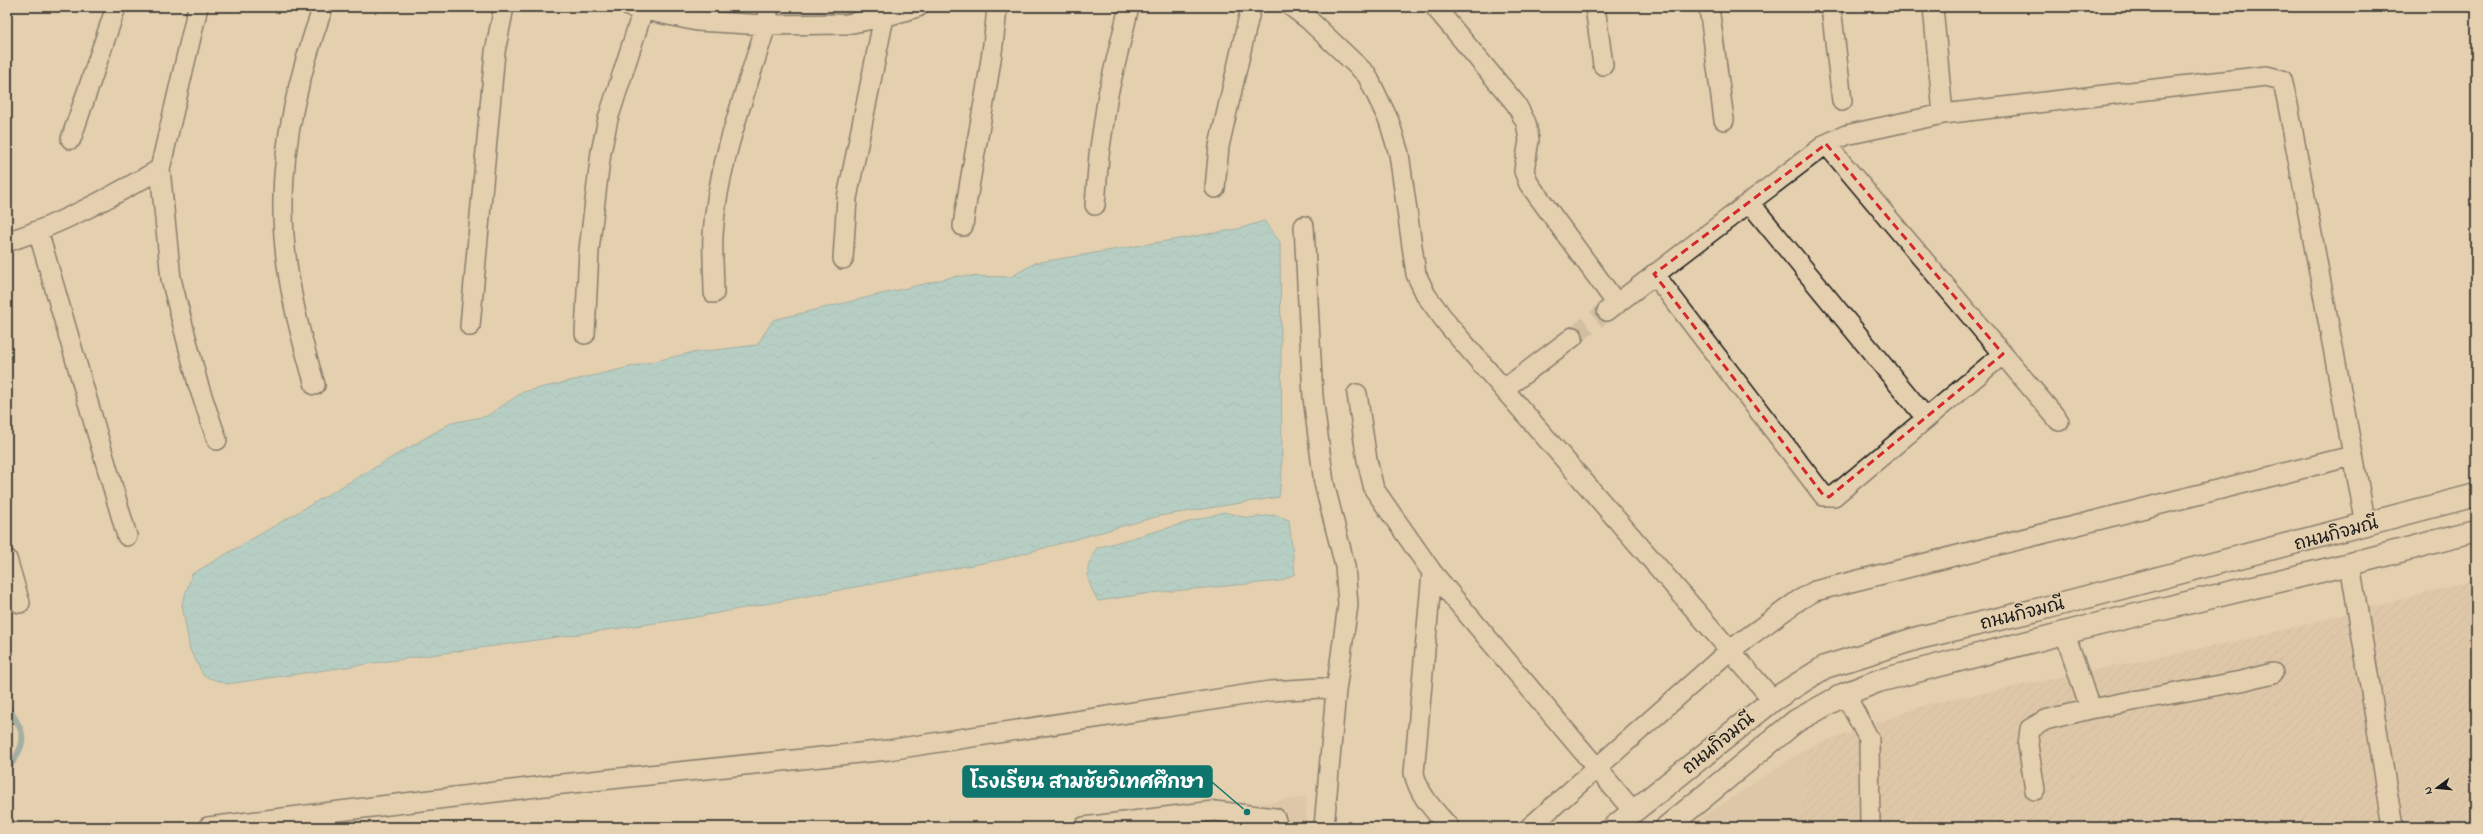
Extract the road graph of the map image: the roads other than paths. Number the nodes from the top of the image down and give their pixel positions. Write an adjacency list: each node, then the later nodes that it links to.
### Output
1 (116, 7): 23 (street)
2 (198, 7): 25 (street)
3 (322, 7): 40 (street)
4 (504, 7): 36 (street)
5 (769, 7): 18 (street)
6 (918, 7): 17 (street)
7 (997, 7): 29 (street)
8 (1129, 7): 28 (street)
9 (1251, 7): 26 (street)
10 (1292, 7): 41 (street)
11 (1435, 7): 34 (street)
12 (1595, 7): 19 (street)
13 (1709, 7): 22 (street)
14 (1831, 7): 20 (street)
15 (1933, 7): 21 (street)
16 (639, 8): 18 (street); 37 (street)
17 (884, 17): 18 (street); 33 (street)
18 (766, 25): 35 (street)
19 (1603, 65)
20 (1842, 100)
21 (1943, 114): 24 (street); 46 (street)
22 (1724, 120)
23 (71, 139)
24 (1826, 144): 27 (street); 39 (street)
25 (160, 169): 31 (street); 45 (street)
26 (1215, 188)
27 (1749, 202): 34 (street); 43 (street)
28 (1095, 205)
29 (963, 226)
30 (1304, 226): 58 (street)
31 (38, 231): 32 (street); 50 (street)
32 (7, 242)
33 (842, 259)
34 (1654, 274): 43 (street)
35 (714, 293)
36 (470, 326)
37 (585, 334)
38 (1573, 337): 41 (street)
39 (2003, 354): 43 (street); 44 (street)
40 (315, 385)
41 (1504, 389): 56 (street)
42 (1357, 394): 53 (street)
43 (1926, 418)
44 (2059, 421)
45 (217, 440)
46 (2352, 456): 48 (street); 56 (street)
47 (2476, 495): 48 (main road, ถนนกิจมณี)
48 (2366, 525): 60 (main road, ถนนกิจมณี)
49 (2476, 531): 52 (main road, ถนนกิจมณี)
50 (127, 536)
51 (7, 559): 54 (street)
52 (2350, 564): 55 (main road, ถนนกิจมณี); 77 (street)
53 (1432, 572): 62 (street); 72 (street)
54 (20, 603)
55 (2065, 633): 59 (main road, ถนนกิจมณี); 61 (street)
56 (1729, 651): 60 (street); 62 (street)
57 (2273, 673): 61 (street)
58 (1336, 691): 69 (street); 71 (street)
59 (1845, 694): 75 (main road, ถนนกิจมณี); 76 (street)
60 (1773, 700): 64 (main road, ถนนกิจมณี)
61 (2090, 709): 63 (street)
62 (1594, 768): 64 (street); 73 (street)
63 (2035, 790)
64 (1633, 811): 74 (main road, ถนนกิจมณี)
65 (1215, 819): 66 (street); 70 (street)
66 (1156, 822): 67 (street)
67 (1119, 825): 68 (street)
68 (1093, 826)
69 (208, 827)
70 (1278, 827)
71 (1324, 827)
72 (1449, 827)
73 (1530, 827)
74 (1614, 827)
75 (1667, 827)
76 (1870, 827)
77 (2393, 827)

